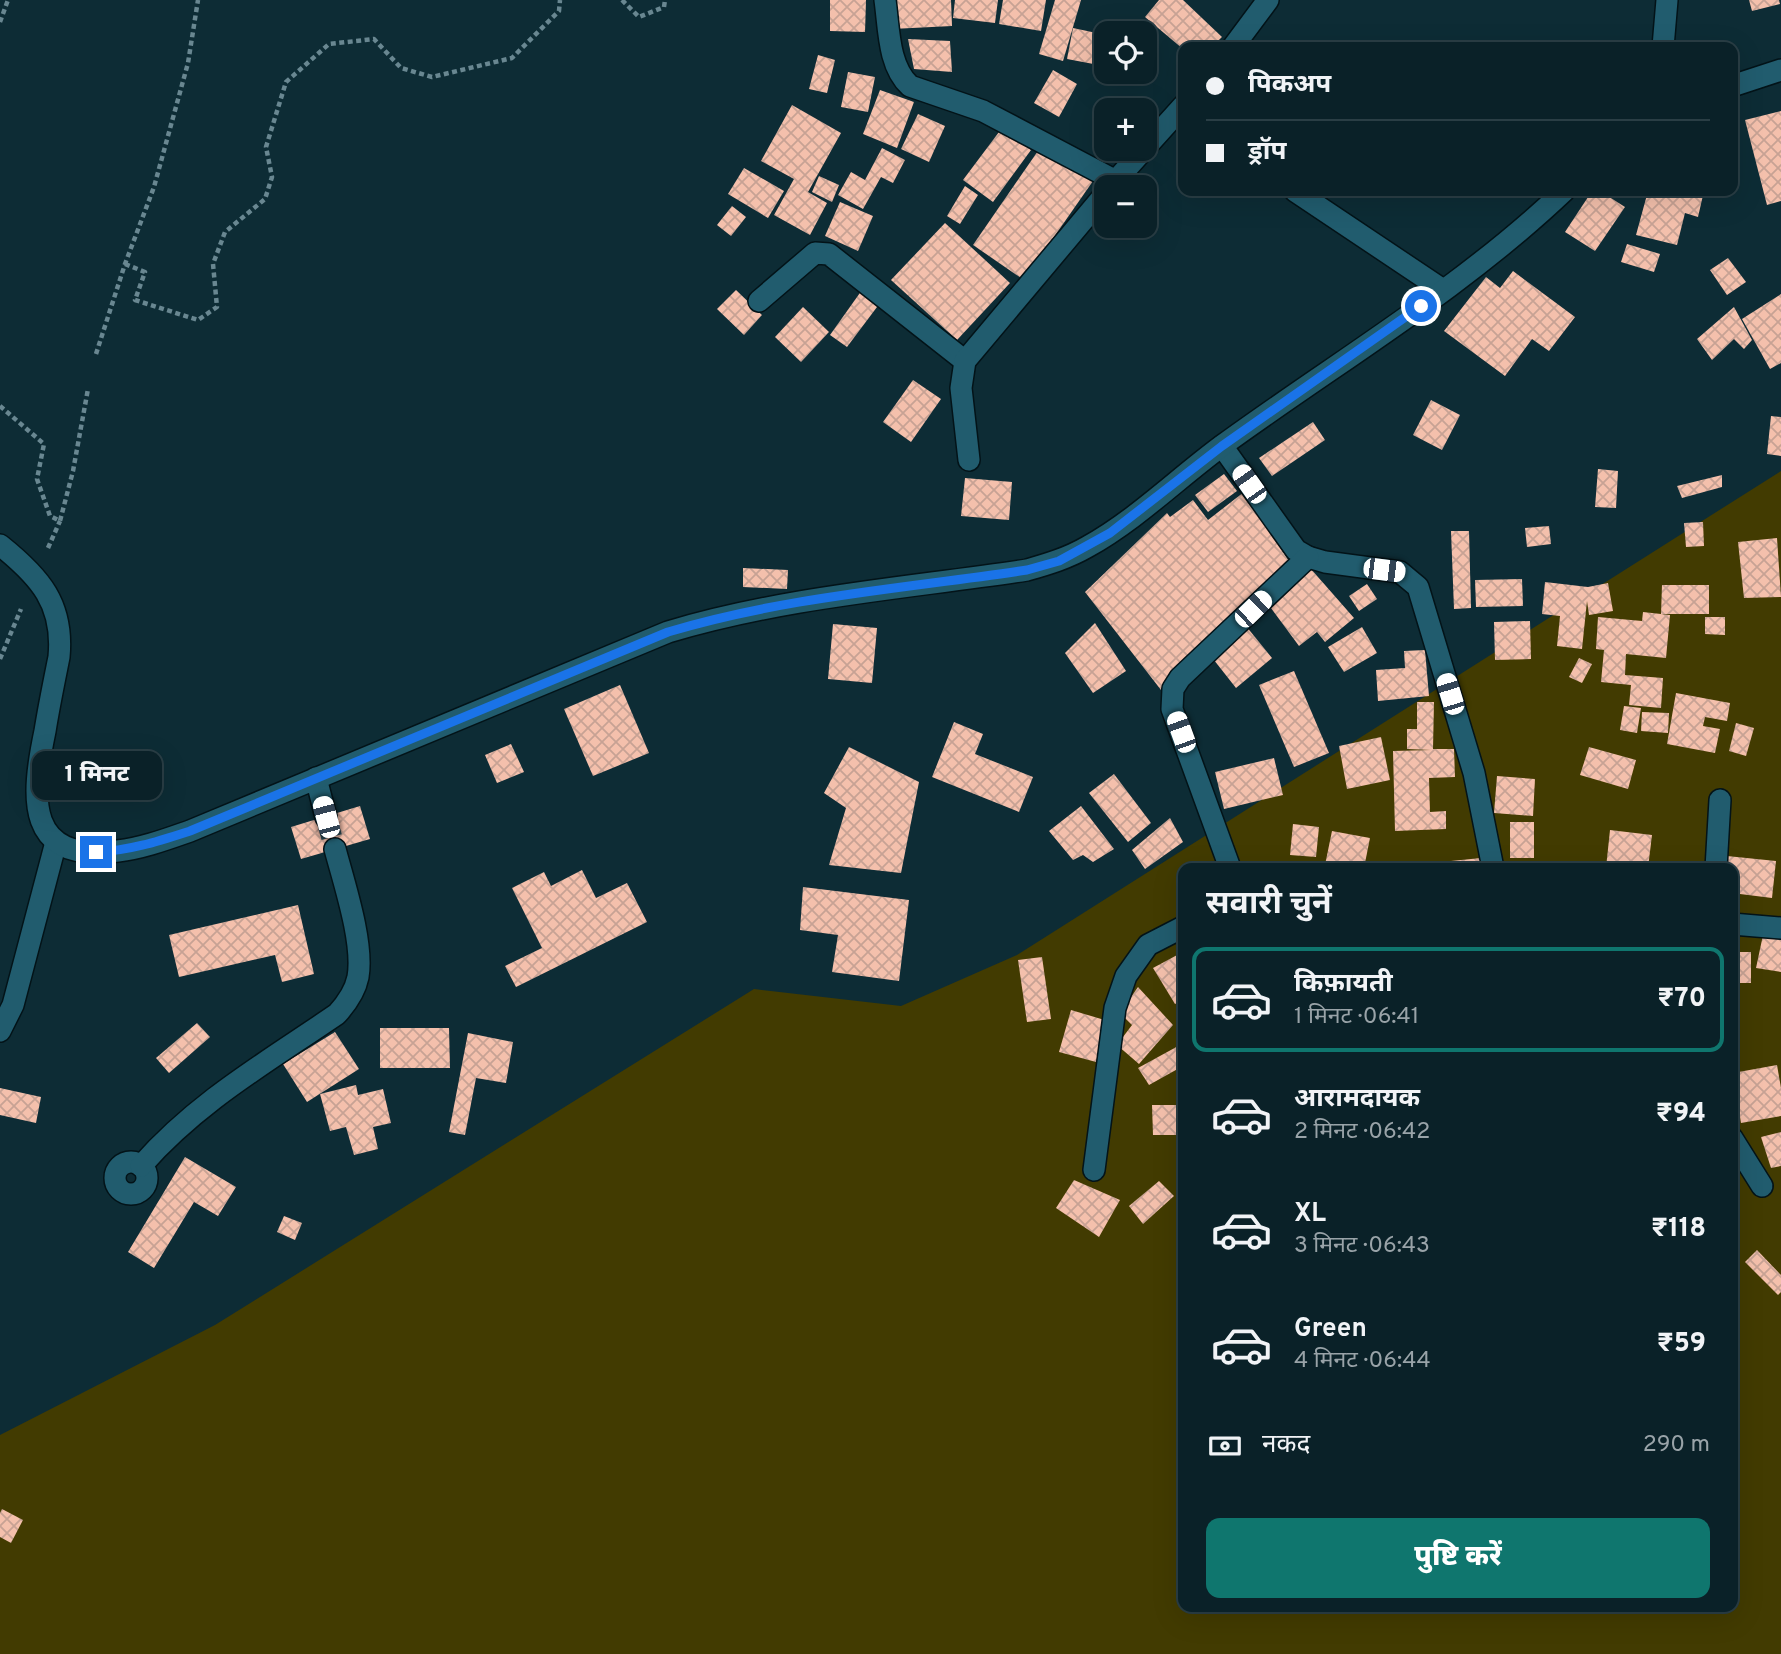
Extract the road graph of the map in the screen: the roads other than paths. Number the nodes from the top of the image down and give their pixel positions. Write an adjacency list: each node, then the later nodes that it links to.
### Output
1 (885, 0): 10 (street)
2 (1268, 0): 4 (street)
3 (1667, 0): 5 (street)
4 (1237, 42)
5 (1663, 42)
6 (1781, 71): 7 (street)
7 (1738, 84)
8 (1178, 114): 9 (street)
9 (1122, 175)
10 (1094, 177)
11 (1302, 196): 14 (street)
12 (1559, 196): 14 (street)
13 (1094, 207): 16 (street)
14 (1443, 290): 17 (street)
15 (759, 301): 16 (street)
16 (965, 361): 18 (street)
17 (1222, 446): 20 (street); 21 (street)
18 (969, 460)
19 (0, 545): 24 (street)
20 (1308, 557): 26 (street); 27 (street)
21 (316, 778): 23 (street); 24 (street)
22 (1720, 800): 28 (street)
23 (326, 817)
24 (56, 842): 32 (street)
25 (335, 849): 34 (street)
26 (1228, 863)
27 (1492, 863)
28 (1716, 863)
29 (1738, 925): 30 (street)
30 (1781, 929)
31 (1178, 930): 35 (street)
32 (0, 1031)
33 (1738, 1148): 36 (street)
34 (141, 1166)
35 (1094, 1170)
36 (1762, 1186)

